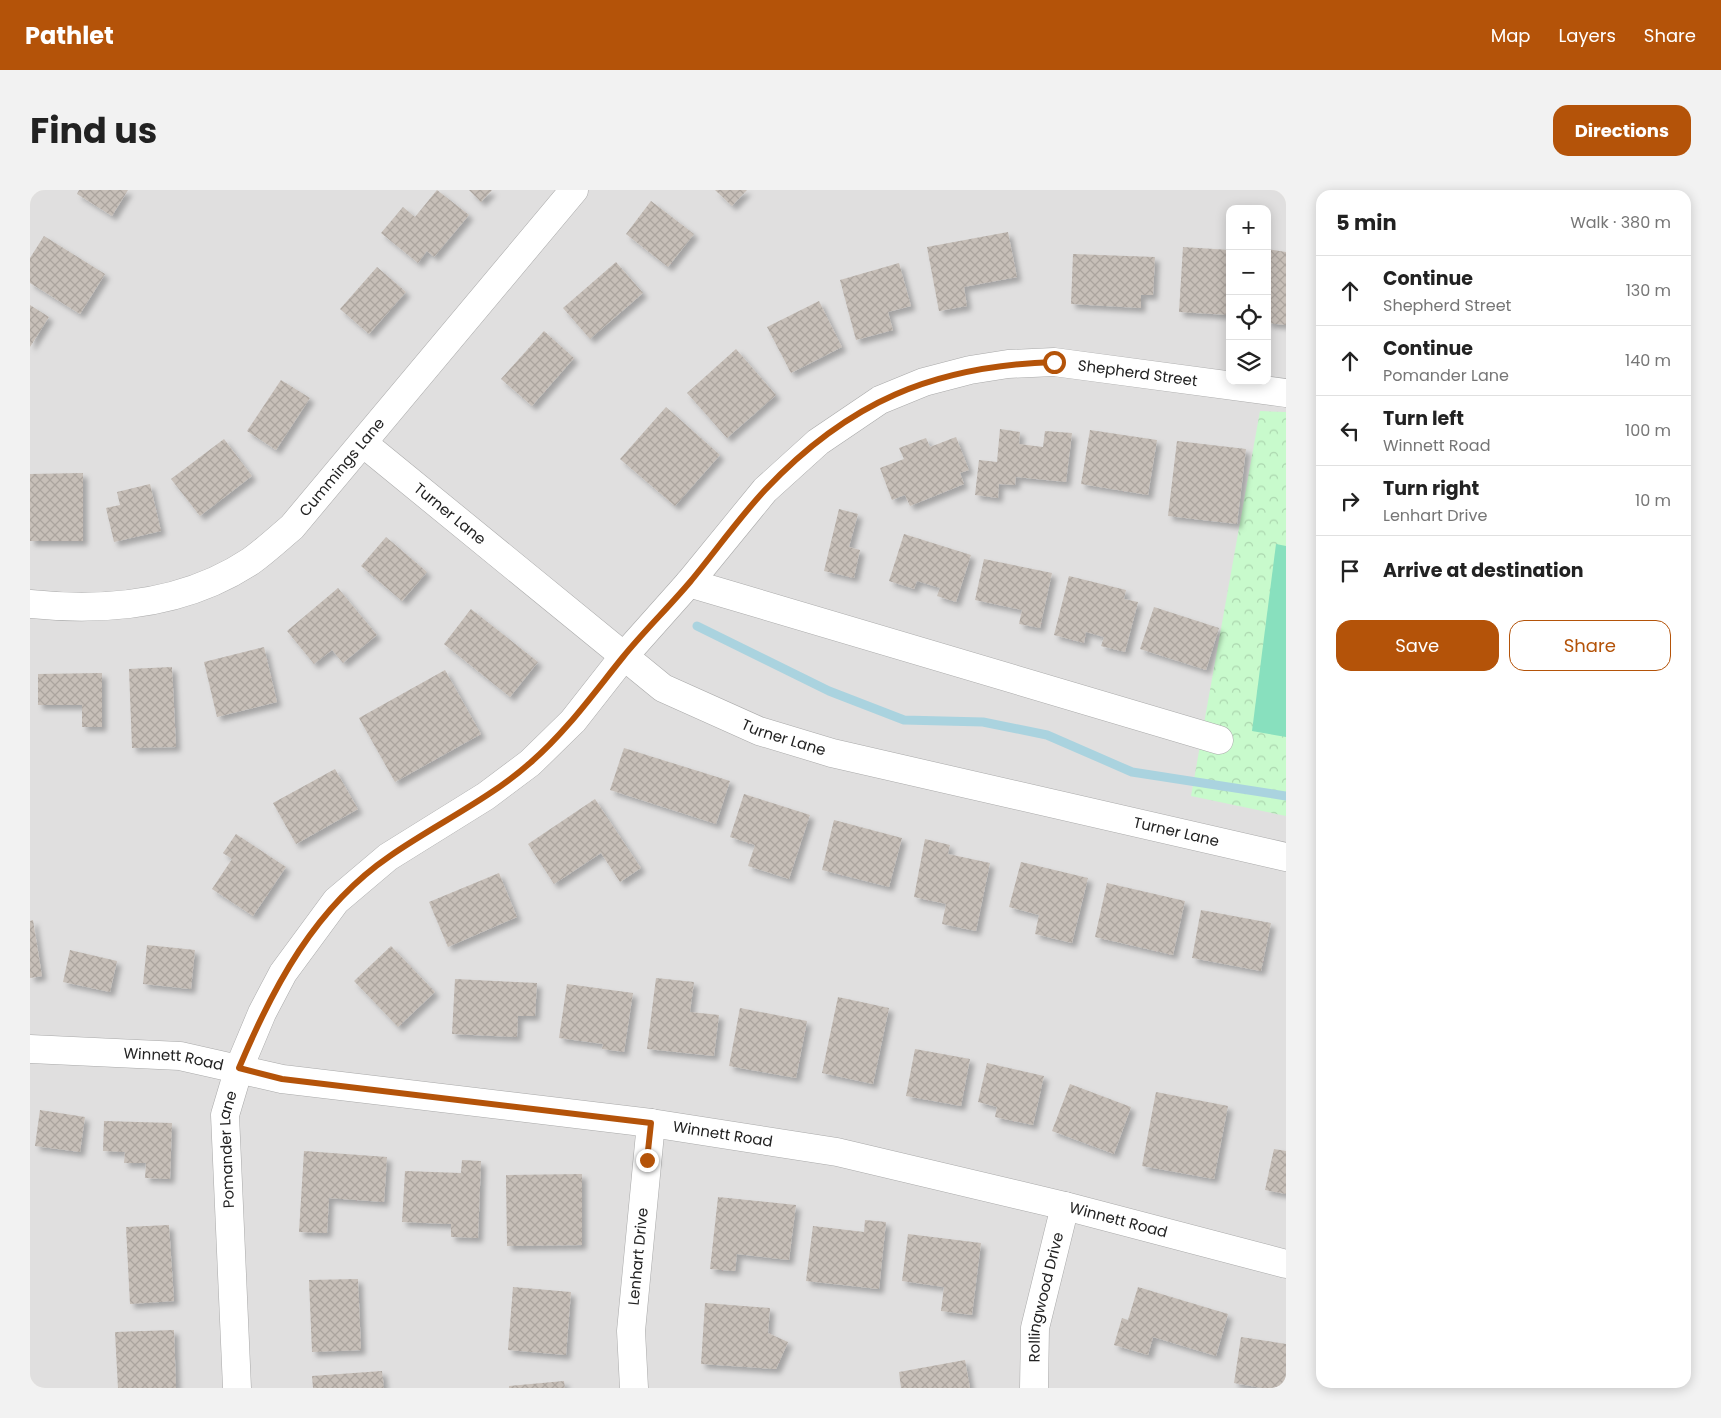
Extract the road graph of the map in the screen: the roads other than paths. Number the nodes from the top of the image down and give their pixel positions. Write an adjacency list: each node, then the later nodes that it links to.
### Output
1 (574, 190): 3 (street, Cummings Lane)
2 (1286, 393): 4 (street, Shepherd Street)
3 (363, 443): 5 (street, Cummings Lane); 6 (street, Turner Lane)
4 (689, 583): 6 (street, Shepherd Street); 7 (street)
5 (30, 604)
6 (624, 656): 8 (street, Turner Lane); 10 (street, Pomander Lane)
7 (1220, 740)
8 (1286, 857)
9 (30, 1049): 10 (street, Winnett Road)
10 (239, 1068): 11 (street, Winnett Road); 14 (street, Pomander Lane)
11 (651, 1123): 12 (street, Winnett Road); 15 (street, Lenhart Drive)
12 (1065, 1206): 13 (street, Winnett Road); 16 (street, Rollingwood Drive)
13 (1286, 1264)
14 (237, 1388)
15 (634, 1388)
16 (1034, 1388)

